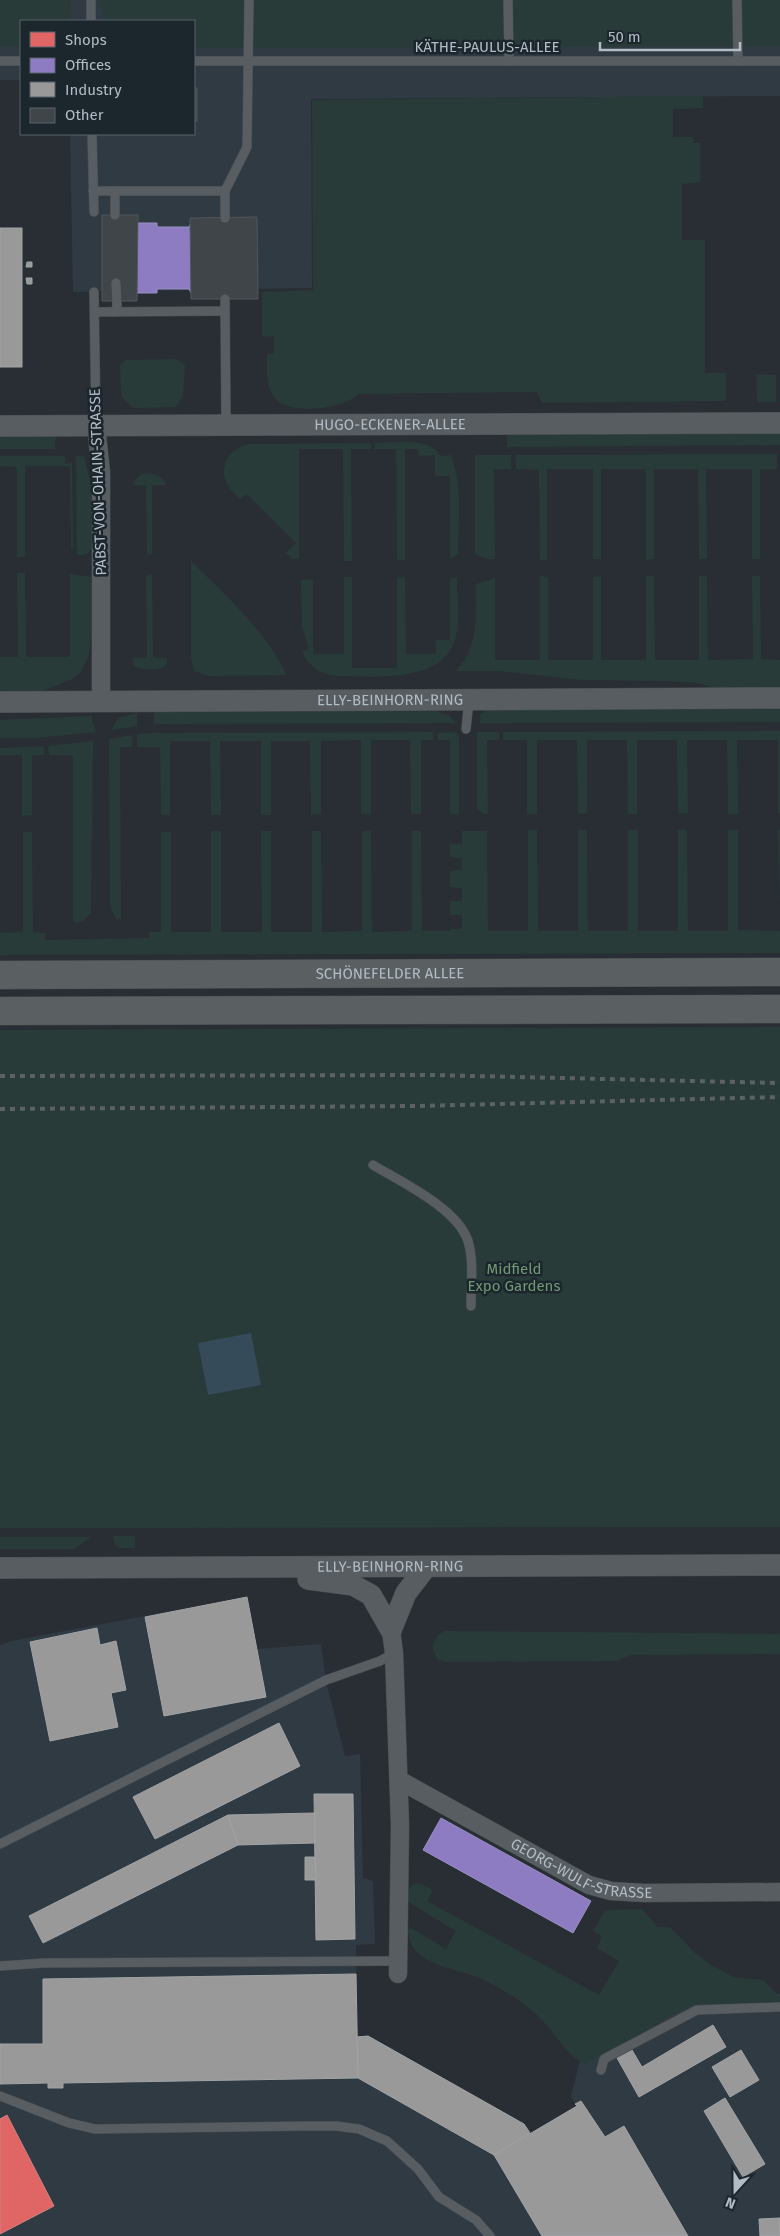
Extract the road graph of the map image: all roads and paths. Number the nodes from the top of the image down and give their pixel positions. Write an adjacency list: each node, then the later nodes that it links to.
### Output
1 (91, 0): 5 (lane)
2 (249, 0): 9 (lane)
3 (508, 0): 10 (lane)
4 (737, 0): 11 (lane)
5 (91, 20)
6 (0, 61): 7 (lane)
7 (20, 61)
8 (195, 61): 9 (lane, KÄTHE-PAULUS-ALLEE)
9 (247, 61): 10 (lane, KÄTHE-PAULUS-ALLEE); 14 (lane)
10 (509, 61): 11 (lane, KÄTHE-PAULUS-ALLEE)
11 (738, 61): 12 (lane, KÄTHE-PAULUS-ALLEE)
12 (780, 61)
13 (92, 135): 15 (lane)
14 (225, 190): 16 (lane); 19 (lane)
15 (93, 191): 16 (lane); 17 (lane)
16 (115, 191): 18 (lane)
17 (94, 212)
18 (115, 215)
19 (225, 218)
20 (116, 283): 25 (lane)
21 (94, 292): 24 (lane, PABST-VON-OHAIN-STRASSE)
22 (225, 299): 23 (lane)
23 (225, 311): 25 (lane); 28 (lane)
24 (95, 312): 25 (lane); 27 (lane, PABST-VON-OHAIN-STRASSE)
25 (114, 312)
26 (780, 422): 28 (street, HUGO-ECKENER-ALLEE)
27 (96, 425): 28 (street, HUGO-ECKENER-ALLEE); 29 (street, HUGO-ECKENER-ALLEE); 33 (street, PABST-VON-OHAIN-STRASSE)
28 (226, 425)
29 (0, 426)
30 (780, 698): 31 (street, ELLY-BEINHORN-RING)
31 (469, 699): 33 (street, ELLY-BEINHORN-RING); 34 (lane)
32 (0, 702): 33 (street, ELLY-BEINHORN-RING)
33 (101, 702)
34 (466, 729)
35 (780, 972): 36 (highway, SCHÖNEFELDER ALLEE)
36 (0, 975)
37 (780, 1009): 38 (highway)
38 (0, 1011)
39 (373, 1165): 40 (lane)
40 (472, 1306)
41 (780, 1565): 42 (street, ELLY-BEINHORN-RING)
42 (426, 1566): 43 (street, ELLY-BEINHORN-RING); 45 (street)
43 (277, 1567): 44 (street, ELLY-BEINHORN-RING); 45 (street)
44 (0, 1568)
45 (392, 1630): 46 (street)
46 (394, 1653): 47 (street); 48 (lane)
47 (399, 1780): 49 (street, GEORG-WULF-STRASSE); 51 (street)
48 (0, 1844)
49 (780, 1892)
50 (0, 1966): 51 (lane)
51 (398, 1968)
52 (780, 2008): 53 (lane)
53 (601, 2070)
54 (0, 2096): 55 (lane)
55 (490, 2236)

